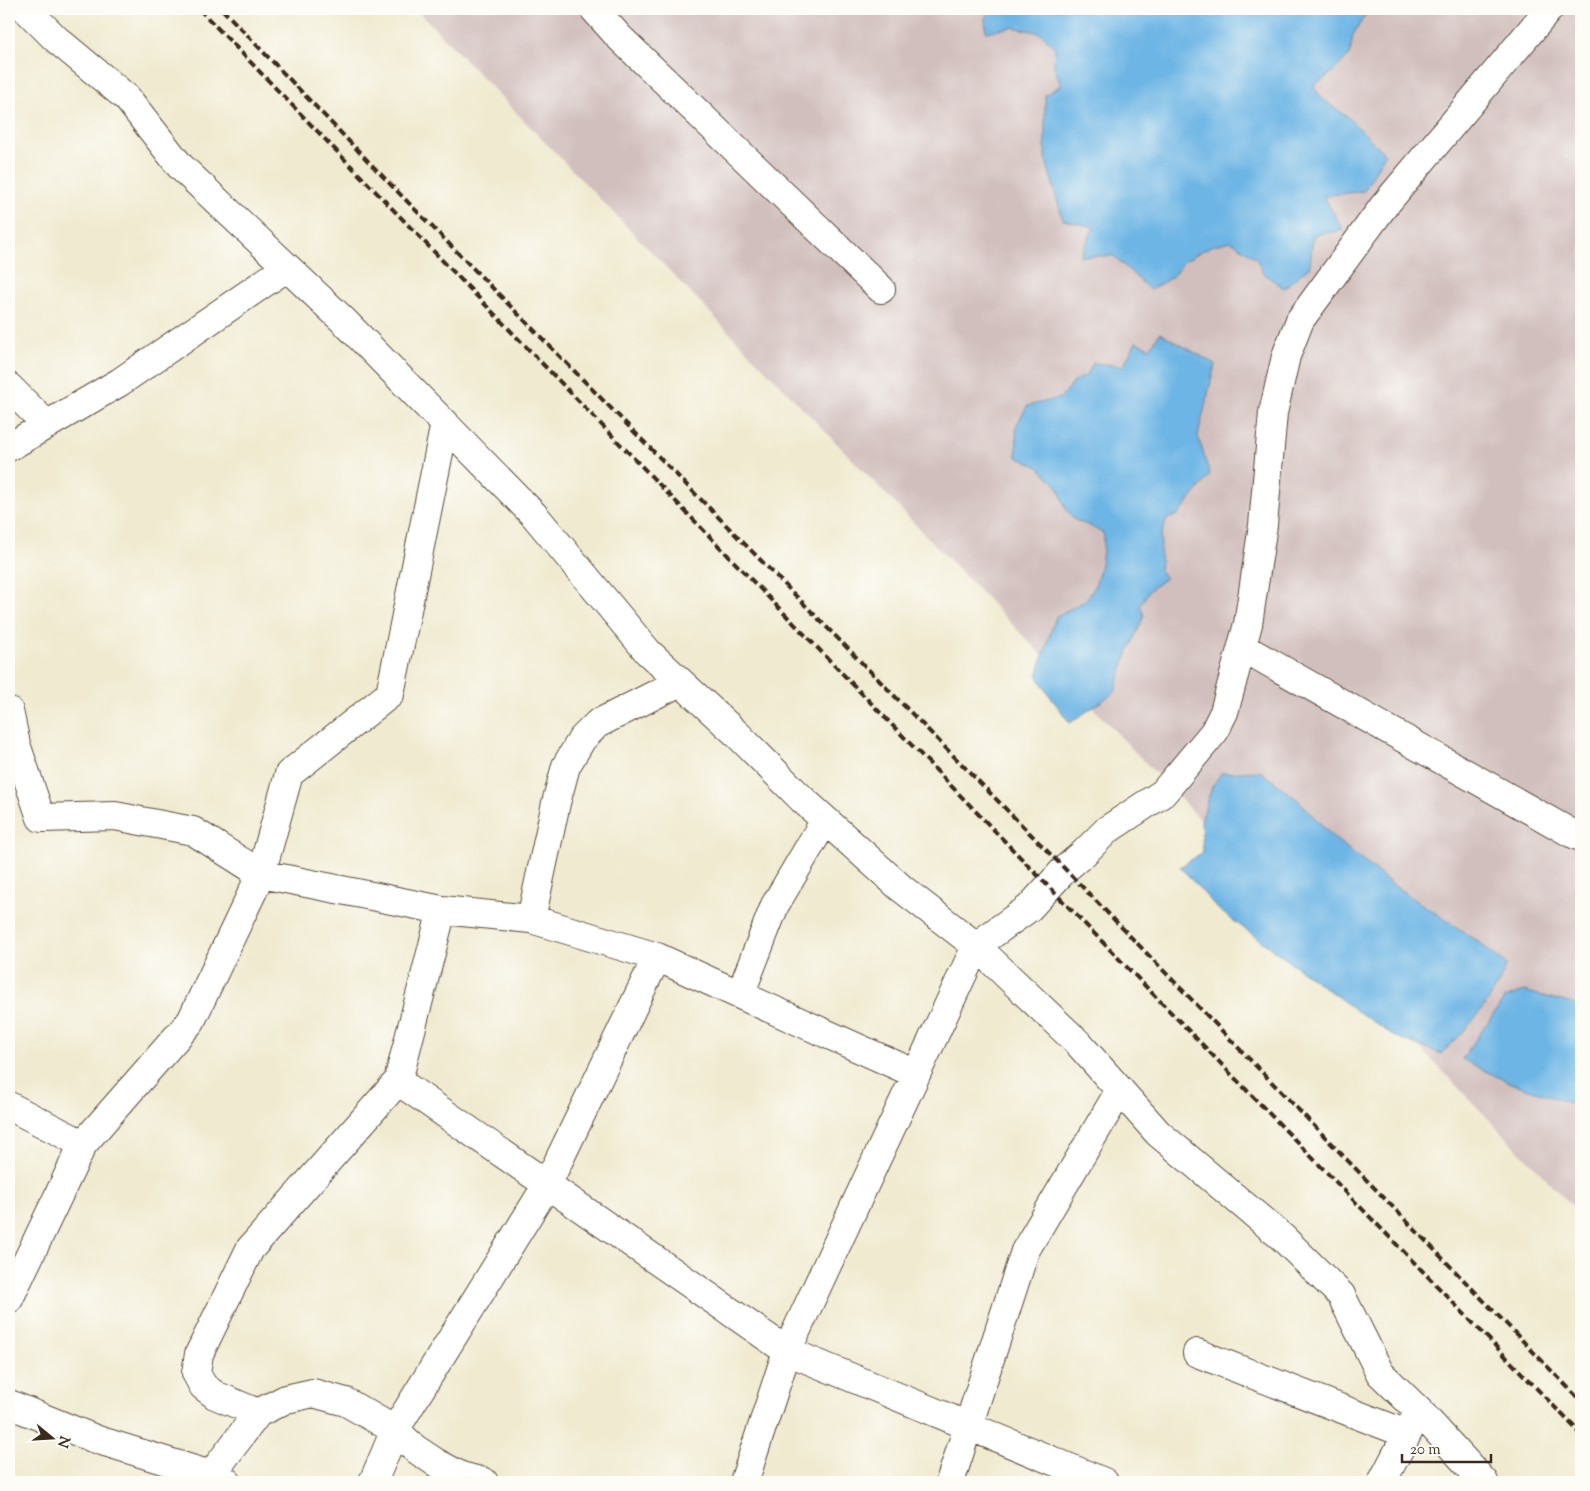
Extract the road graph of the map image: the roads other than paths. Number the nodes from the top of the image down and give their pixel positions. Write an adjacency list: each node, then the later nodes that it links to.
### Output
1 (26, 9): 4 (street)
2 (594, 9): 5 (street)
3 (1549, 9): 10 (street)
4 (286, 268): 7 (street); 8 (street)
5 (881, 289)
6 (9, 386): 8 (street)
7 (445, 423): 11 (street); 15 (street)
8 (47, 425): 9 (street)
9 (9, 447)
10 (1242, 647): 14 (street); 18 (street)
11 (680, 682): 13 (street); 17 (street)
12 (9, 711): 15 (street)
13 (825, 820): 18 (street); 20 (street)
14 (1581, 837)
15 (261, 874): 16 (street); 25 (street)
16 (442, 910): 17 (street); 22 (street)
17 (531, 919): 19 (street)
18 (976, 946): 21 (street); 23 (street)
19 (657, 957): 20 (street); 26 (street)
20 (740, 995): 21 (street)
21 (916, 1074): 28 (street)
22 (398, 1081): 26 (street); 31 (street)
23 (1120, 1090): 32 (street); 33 (street)
24 (9, 1106): 25 (street)
25 (83, 1144): 27 (street)
26 (547, 1185): 28 (street); 34 (street)
27 (9, 1299)
28 (787, 1351): 33 (street); 38 (street)
29 (1197, 1353): 32 (street)
30 (9, 1404): 35 (street)
31 (258, 1413): 34 (street); 35 (street)
32 (1413, 1422): 41 (street); 42 (street)
33 (968, 1427): 39 (street); 40 (street)
34 (395, 1430): 36 (street); 37 (street)
35 (216, 1480)
36 (468, 1480)
37 (373, 1482)
38 (744, 1482)
39 (950, 1482)
40 (1104, 1482)
41 (1382, 1482)
42 (1484, 1482)

